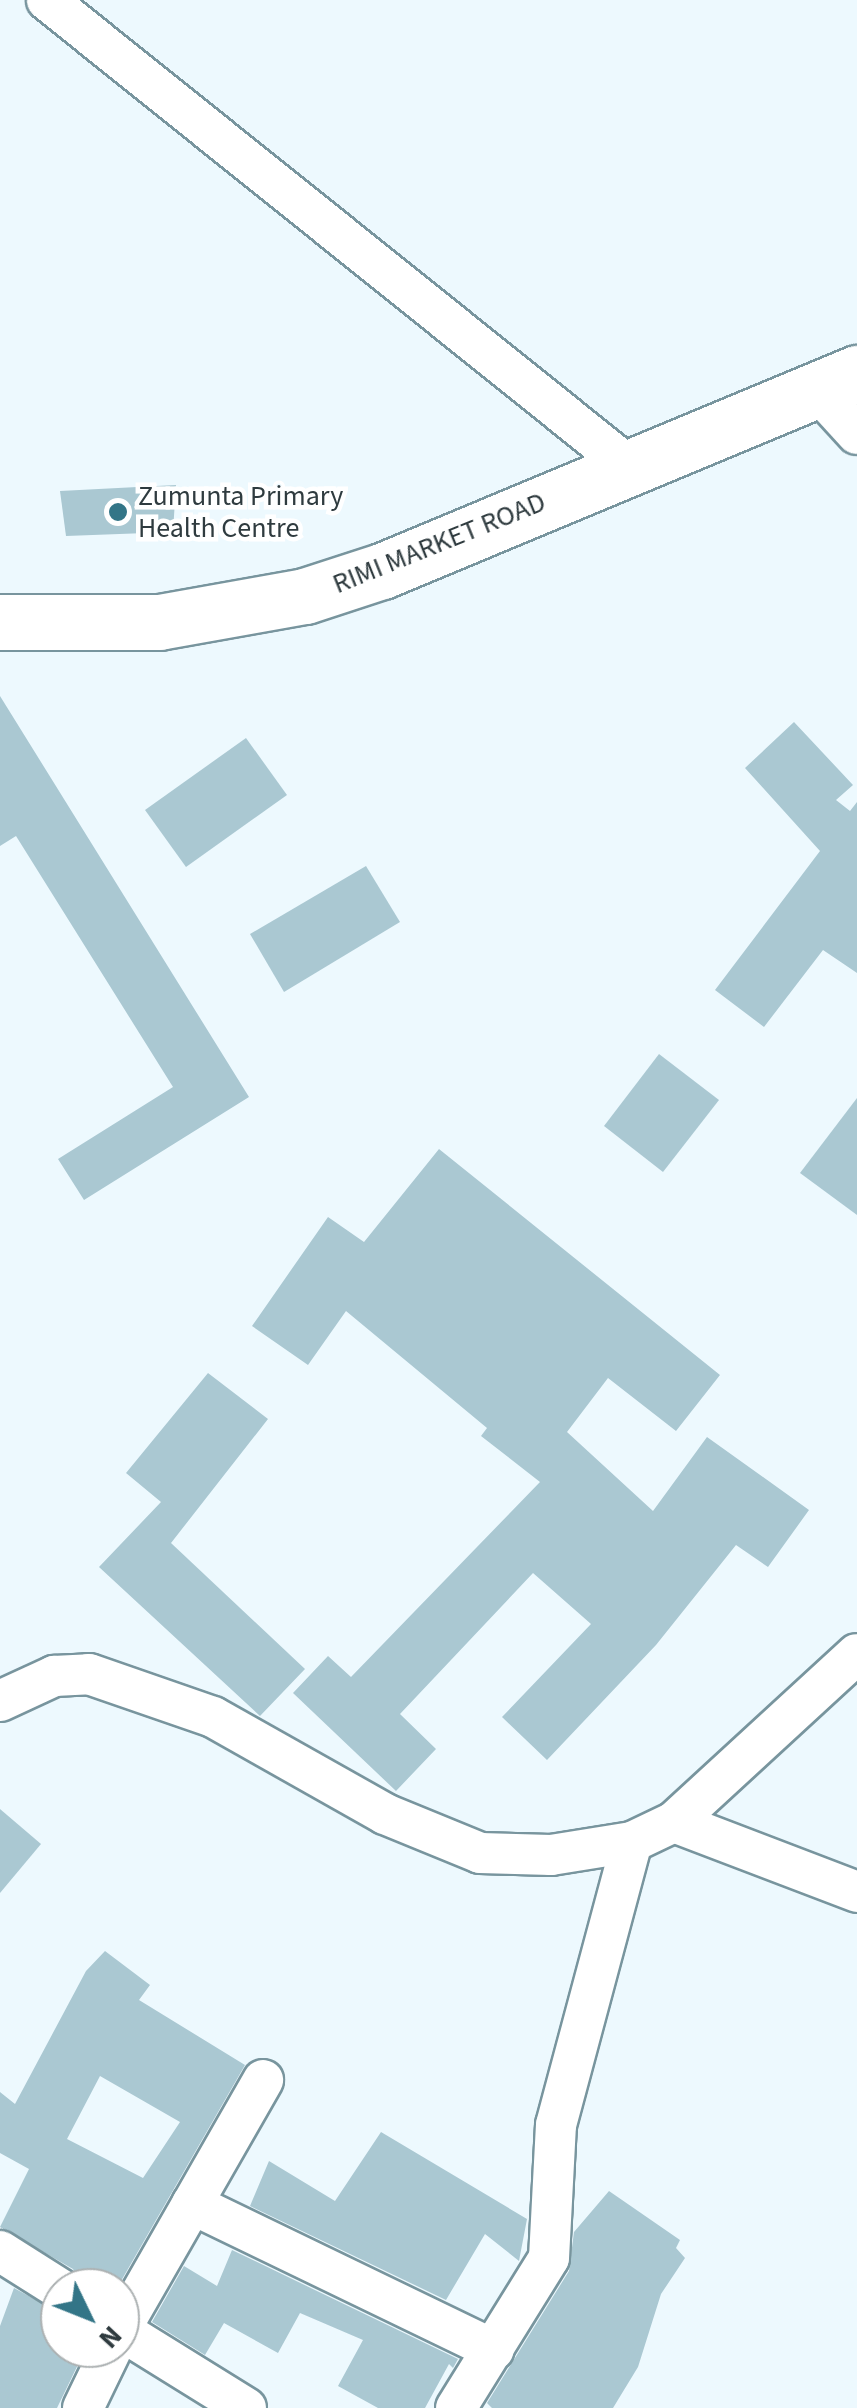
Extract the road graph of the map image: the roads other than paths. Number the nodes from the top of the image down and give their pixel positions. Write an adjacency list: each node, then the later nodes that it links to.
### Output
1 (47, 0): 4 (street)
2 (836, 381): 3 (street); 4 (street, RIMI MARKET ROAD)
3 (857, 434)
4 (627, 464): 5 (street, RIMI MARKET ROAD)
5 (0, 622)
6 (857, 1654): 8 (street)
7 (0, 1701): 9 (street)
8 (674, 1822): 9 (street); 10 (street)
9 (632, 1842): 15 (street)
10 (857, 1892)
11 (263, 2080): 12 (street)
12 (192, 2204): 15 (street); 18 (street)
13 (0, 2251): 14 (street)
14 (40, 2276)
15 (494, 2350): 19 (street)
16 (102, 2368): 17 (street)
17 (83, 2408)
18 (246, 2408)
19 (456, 2408)

